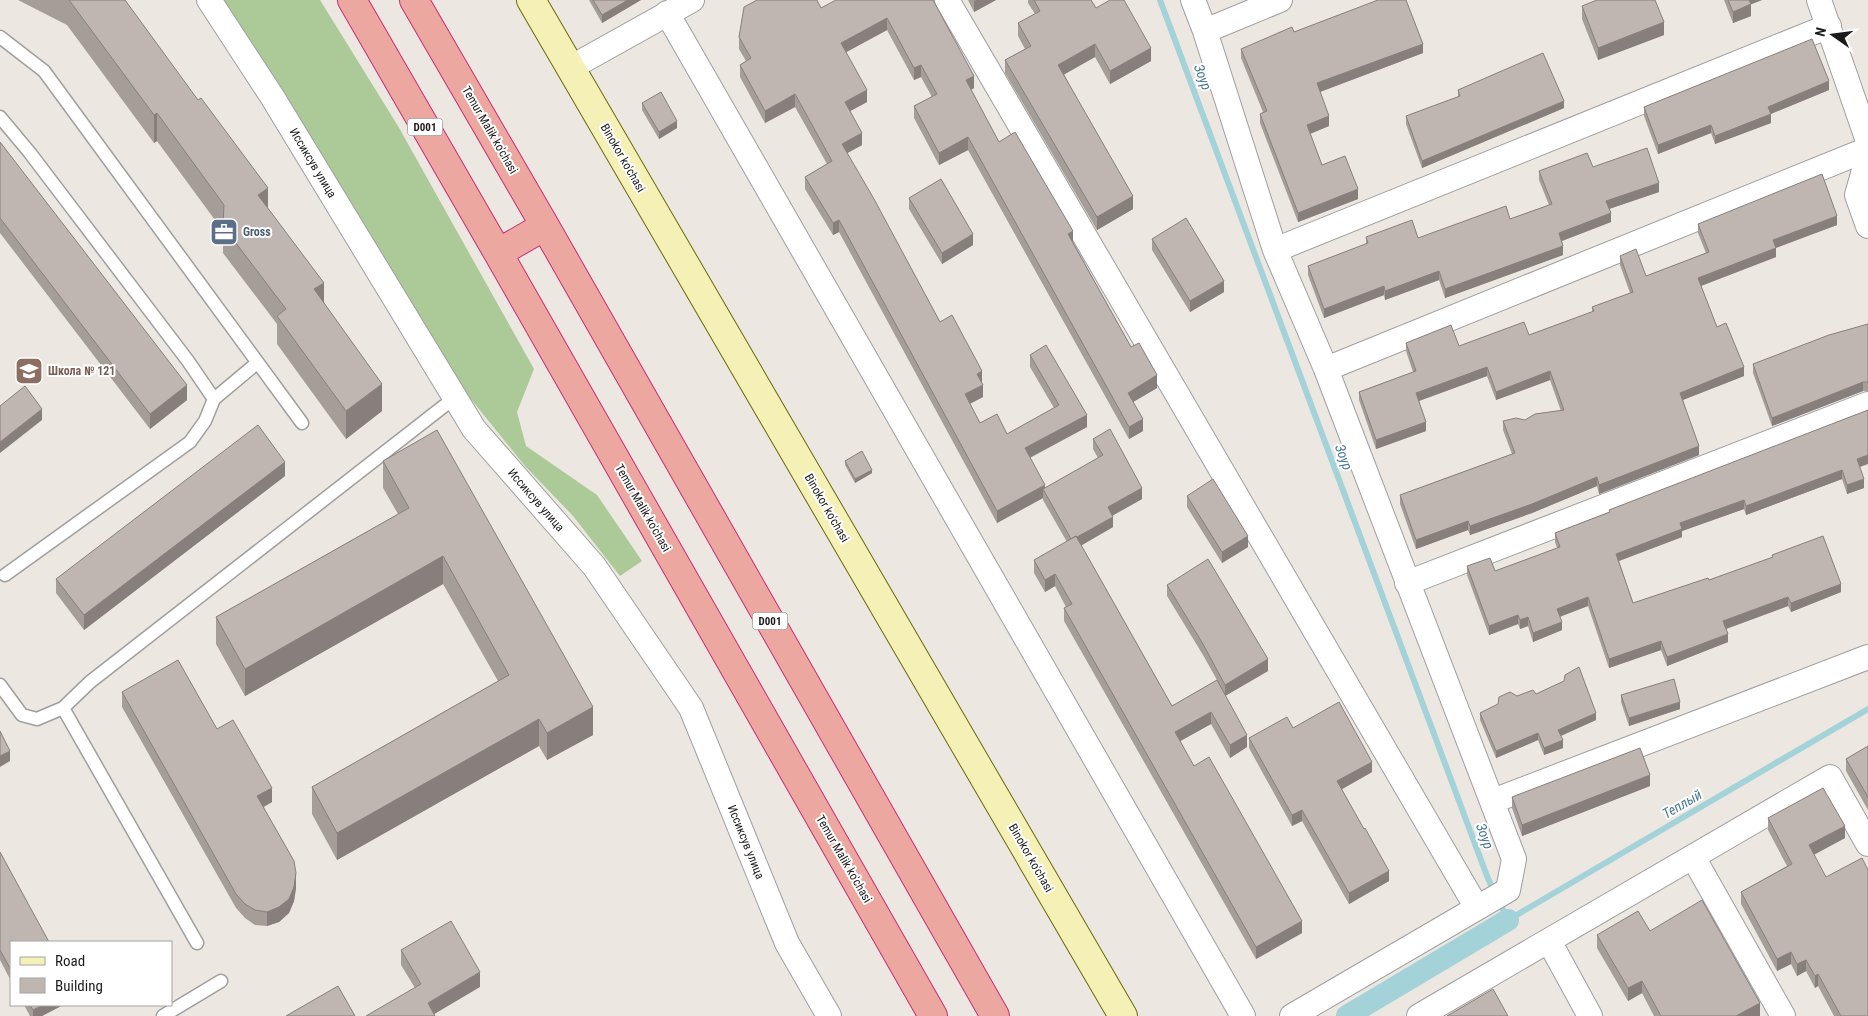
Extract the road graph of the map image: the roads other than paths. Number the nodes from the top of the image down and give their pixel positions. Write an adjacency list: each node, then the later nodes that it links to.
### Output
1 (210, 0): 27 (street, Иссиксув улица)
2 (352, 0): 23 (highway, Temur Malik ko'chasi / D001)
3 (414, 0): 20 (highway, Temur Malik ko'chasi / D001)
4 (531, 0): 14 (main road, Binokor ko'chasi)
5 (692, 0): 10 (street)
6 (947, 0): 38 (street)
7 (1193, 0): 12 (street)
8 (1280, 0): 12 (street)
9 (1819, 0): 11 (street)
10 (667, 13): 14 (street); 47 (street)
11 (1829, 26): 16 (street); 22 (street)
12 (1205, 31): 22 (street)
13 (0, 37): 24 (lane)
14 (570, 68): 46 (main road, Binokor ko'chasi)
15 (0, 117): 26 (lane)
16 (1868, 141)
17 (1868, 149): 25 (street)
18 (1868, 156): 19 (street)
19 (1863, 193): 21 (street)
20 (545, 226): 23 (highway); 45 (highway, Temur Malik ko'chasi / D001)
21 (1868, 226)
22 (1275, 250): 25 (street)
23 (498, 253): 44 (highway, Temur Malik ko'chasi / D001)
24 (257, 363): 26 (lane); 29 (lane)
25 (1326, 368): 31 (street)
26 (214, 399): 30 (lane)
27 (455, 399): 34 (lane); 43 (street, Иссиксув улица)
28 (1868, 404): 31 (street)
29 (302, 423)
30 (4, 575)
31 (1408, 582): 35 (street)
32 (1868, 657): 35 (street)
33 (0, 685): 34 (lane)
34 (63, 708): 40 (lane)
35 (1493, 801): 38 (street)
36 (1868, 844): 37 (street)
37 (1693, 857): 39 (street); 51 (street)
38 (1477, 908): 48 (street)
39 (1549, 941): 49 (street); 50 (street)
40 (197, 943)
41 (221, 981): 42 (lane)
42 (163, 1016)
43 (829, 1016)
44 (933, 1016)
45 (994, 1016)
46 (1123, 1016)
47 (1242, 1016)
48 (1292, 1016)
49 (1419, 1016)
50 (1590, 1016)
51 (1783, 1016)

